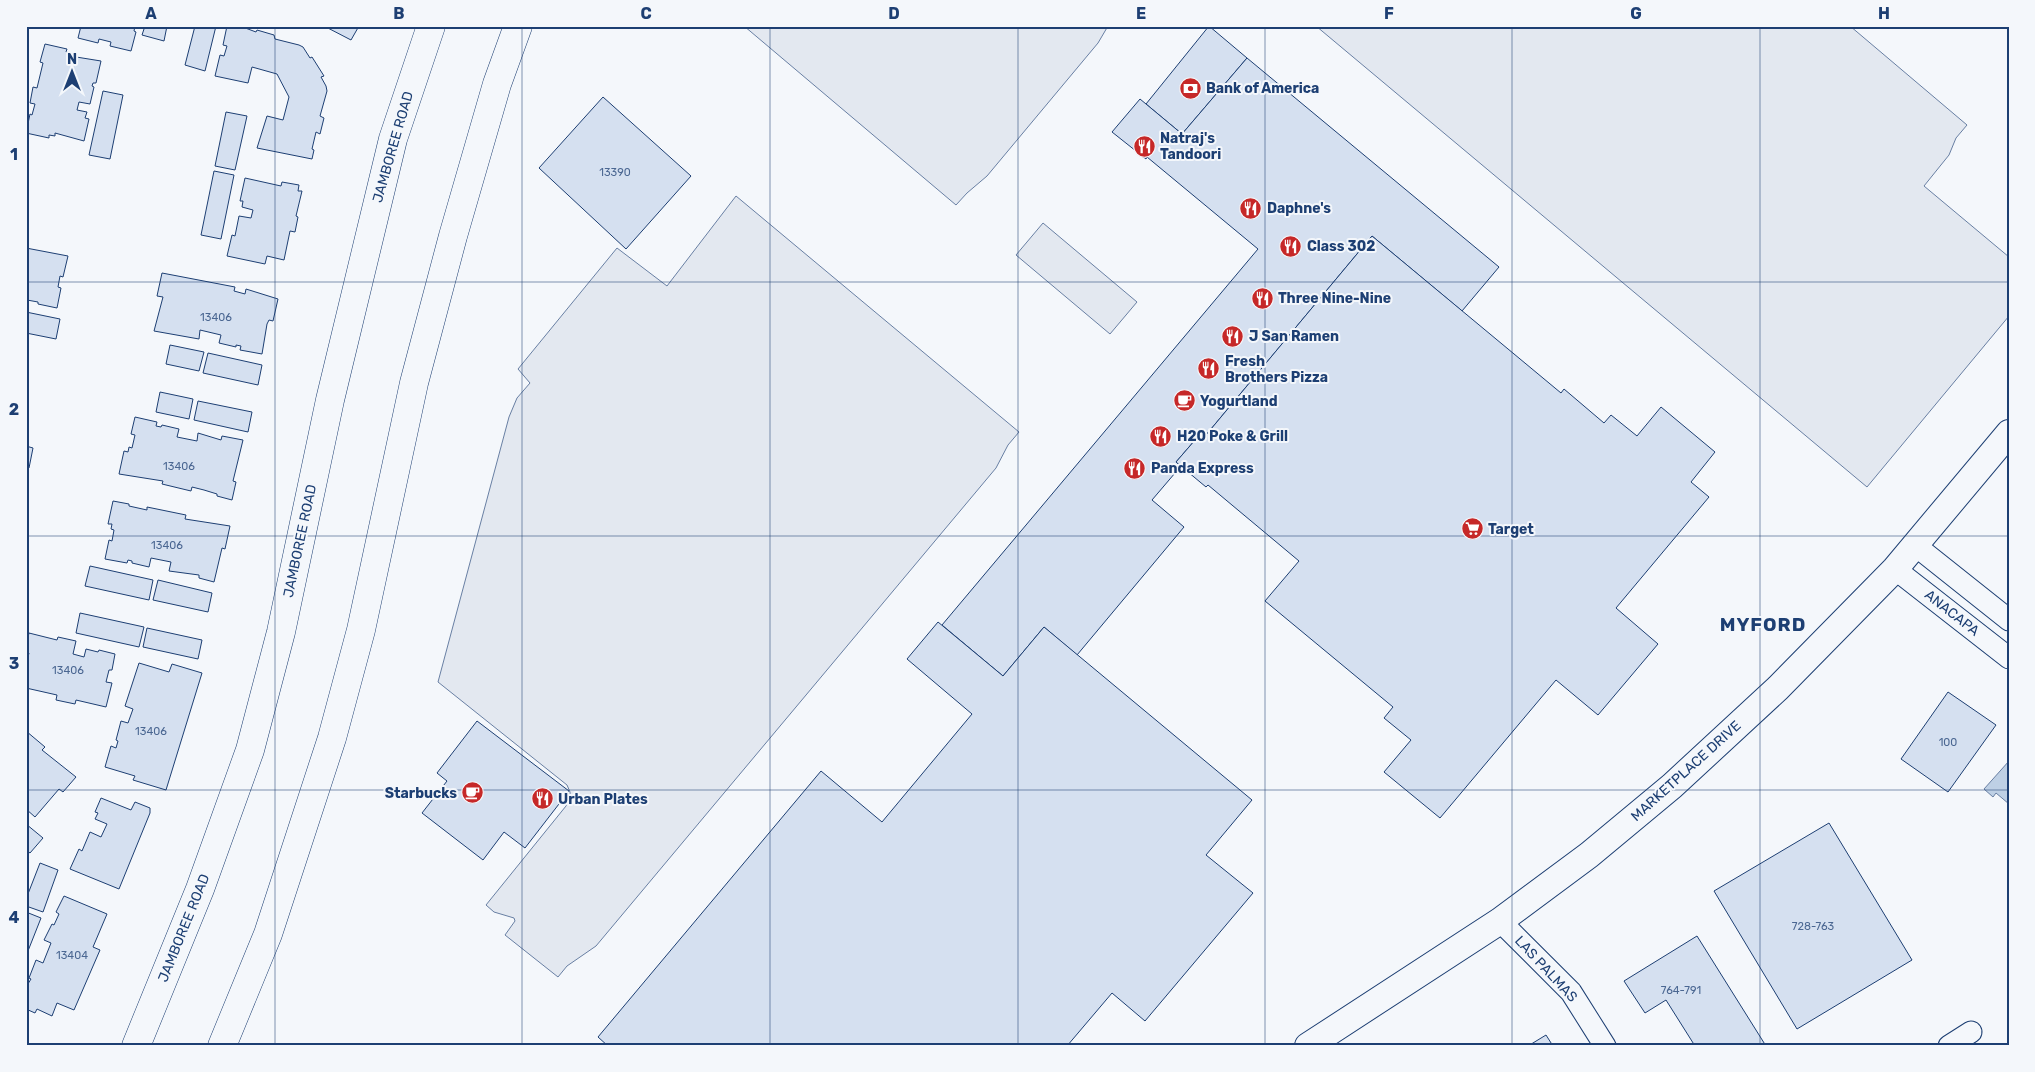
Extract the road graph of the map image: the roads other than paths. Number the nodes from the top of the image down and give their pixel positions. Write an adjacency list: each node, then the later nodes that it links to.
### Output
1 (431, 26): 10 (main road, JAMBOREE ROAD)
2 (518, 26): 11 (main road)
3 (2009, 433): 4 (street, MARKETPLACE DRIVE)
4 (1916, 546): 5 (street, MARKETPLACE DRIVE); 6 (street)
5 (1895, 569): 7 (street, ANACAPA); 8 (street, MARKETPLACE DRIVE)
6 (2009, 620)
7 (2009, 658)
8 (1500, 921): 12 (street, MARKETPLACE DRIVE); 13 (street, LAS PALMAS)
9 (1971, 1032): 14 (street)
10 (136, 1046)
11 (222, 1046)
12 (1308, 1046)
13 (1605, 1046)
14 (1949, 1046)

